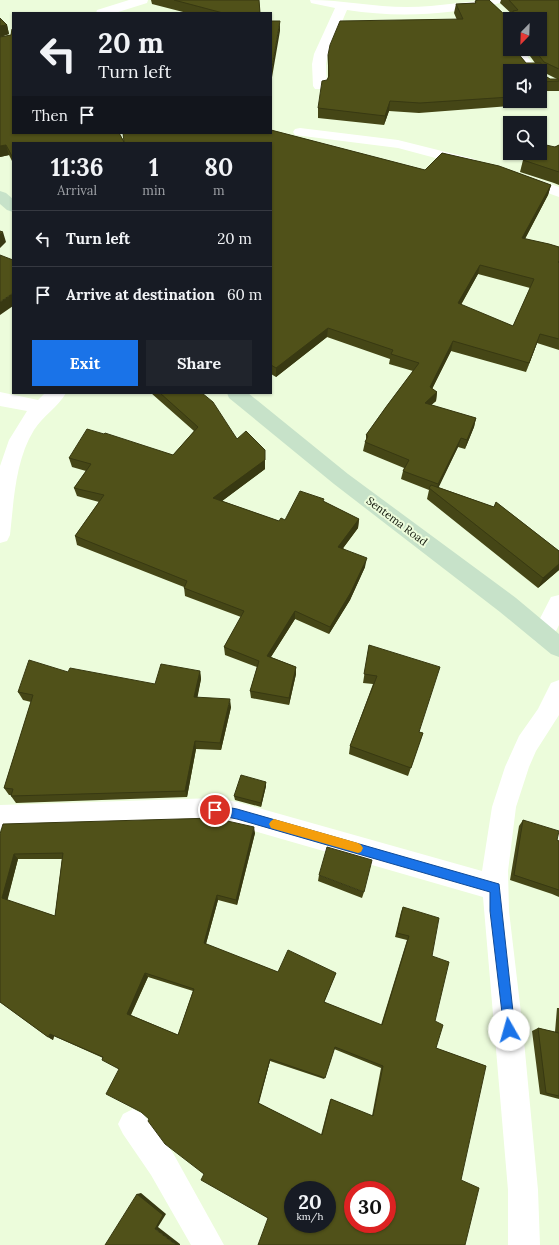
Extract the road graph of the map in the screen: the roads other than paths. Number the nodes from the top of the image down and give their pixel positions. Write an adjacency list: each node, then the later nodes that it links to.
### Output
1 (142, 0): 5 (street)
2 (316, 0): 4 (street)
3 (492, 1): 4 (street); 6 (street)
4 (342, 6): 7 (street)
5 (105, 12)
6 (502, 13)
7 (320, 86)
8 (300, 132): 9 (street)
9 (482, 165)
10 (510, 174): 11 (street)
11 (559, 192)
12 (0, 196): 13 (main road)
13 (12, 206)
14 (56, 394): 17 (street)
15 (237, 394): 20 (main road, Sentema Road)
16 (0, 399): 17 (street)
17 (40, 407): 18 (street)
18 (0, 535)
19 (559, 604): 20 (street)
20 (551, 640)
21 (559, 690): 23 (street)
22 (0, 817): 23 (street)
23 (496, 888): 26 (street)
24 (133, 1124): 25 (street)
25 (208, 1245)
26 (524, 1245)

